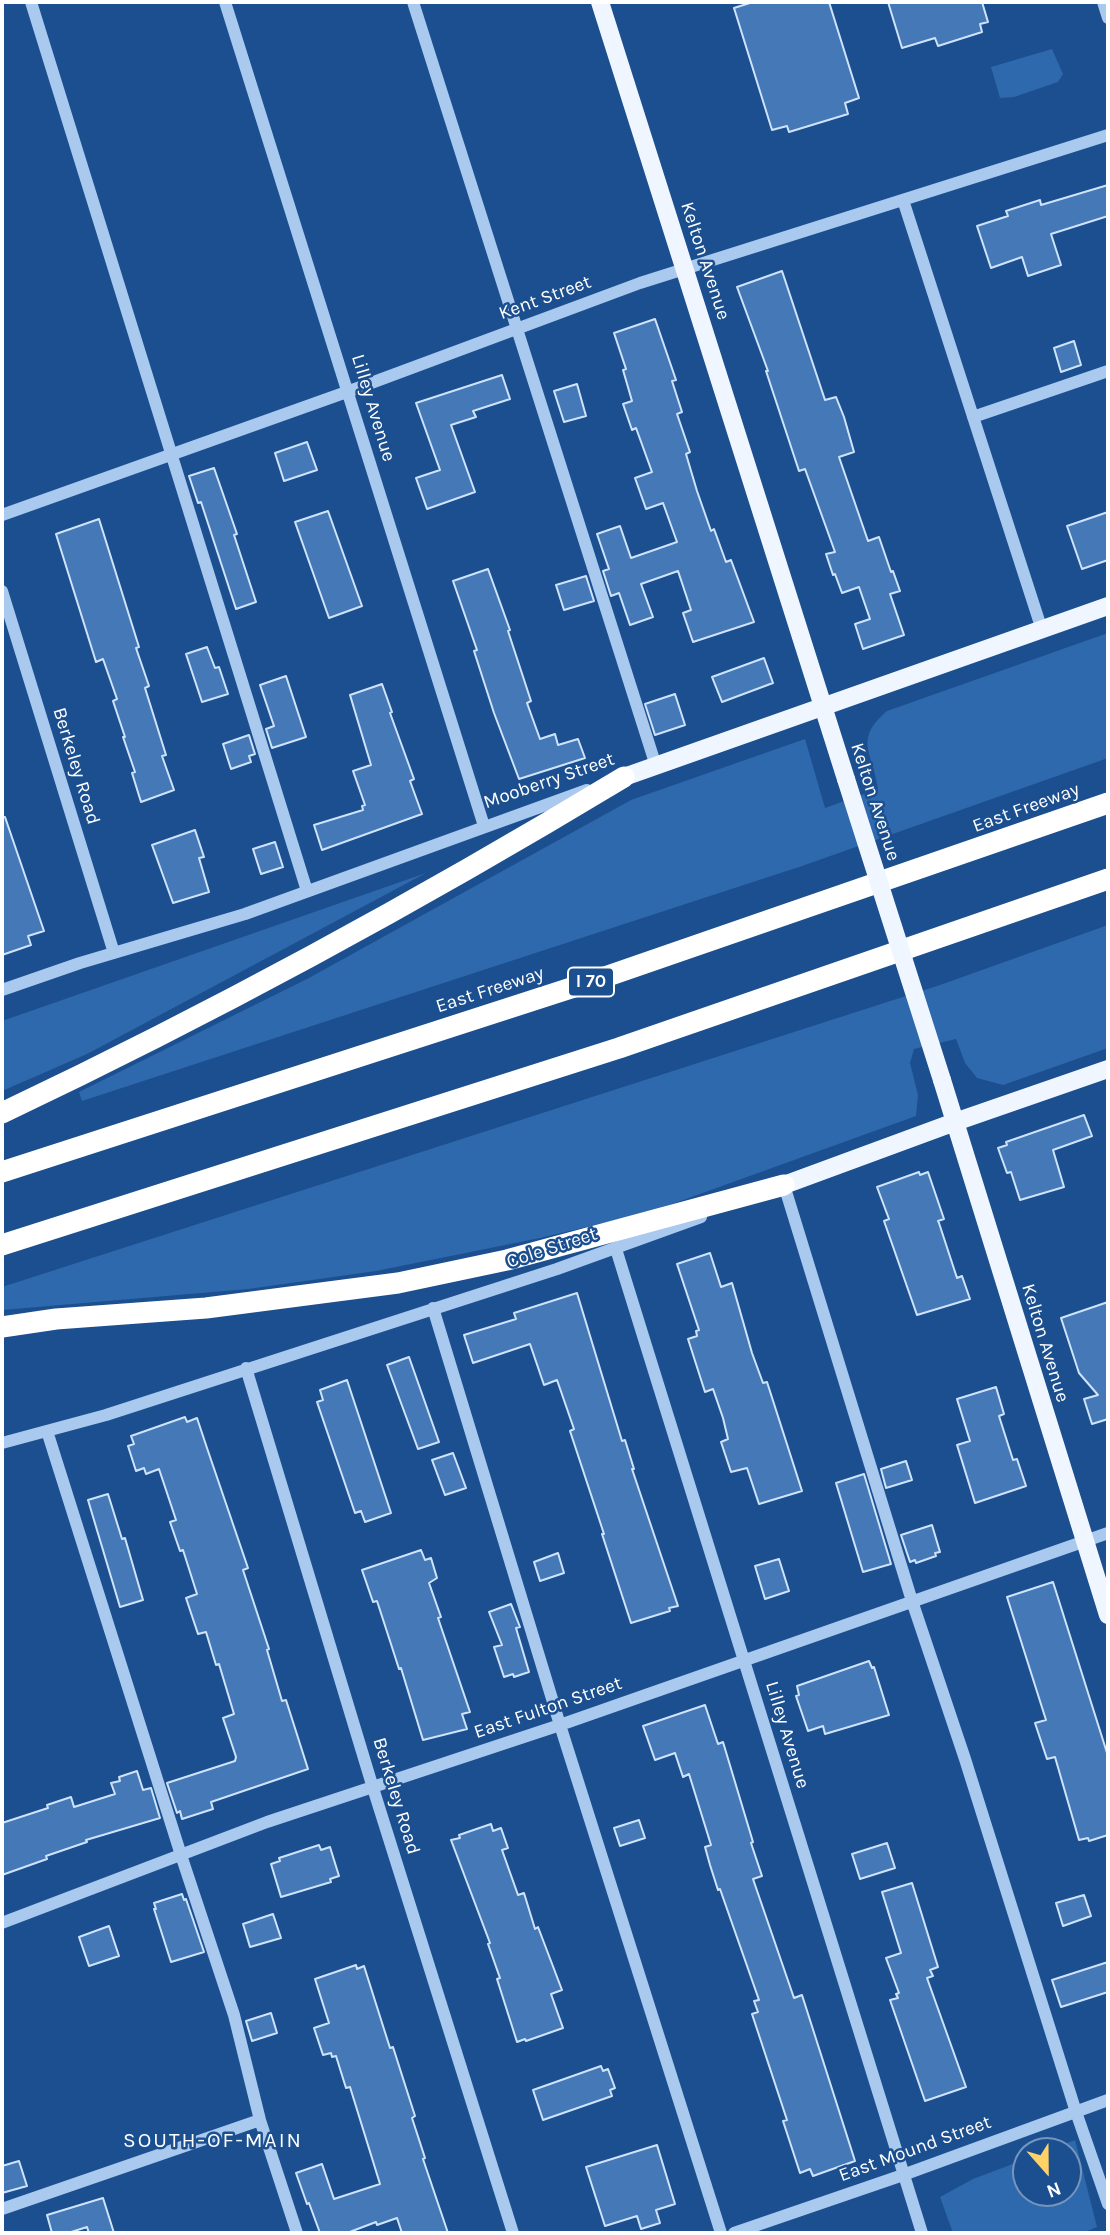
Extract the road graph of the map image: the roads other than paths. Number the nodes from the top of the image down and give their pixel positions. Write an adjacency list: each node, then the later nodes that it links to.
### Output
1 (31, 2): 14 (street)
2 (225, 2): 12 (street, Lilley Avenue)
3 (414, 2): 10 (street)
4 (600, 2): 9 (main road, Kelton Avenue)
5 (1103, 2): 6 (street)
6 (1108, 18)
7 (1108, 135): 8 (street, Kent Street)
8 (903, 200): 9 (street, Kent Street); 13 (street)
9 (685, 268): 10 (street, Kent Street); 19 (main road, Kelton Avenue)
10 (517, 328): 12 (street, Kent Street); 20 (street)
11 (1108, 371): 13 (street)
12 (347, 390): 14 (street, Kent Street); 23 (street, Lilley Avenue)
13 (973, 417): 18 (street)
14 (171, 454): 15 (street, Kent Street); 25 (street)
15 (2, 515)
16 (2, 591): 26 (street, Berkeley Road)
17 (1108, 606): 18 (main road, Mooberry Street)
18 (1042, 630): 19 (main road, Mooberry Street)
19 (823, 708): 20 (main road, Mooberry Street); 30 (main road, Kelton Avenue, bridge)
20 (656, 766): 21 (main road, Mooberry Street)
21 (624, 778): 23 (street, Mooberry Street); 29 (highway)
22 (1108, 803): 31 (highway, East Freeway / I 70)
23 (484, 826): 25 (street, Mooberry Street)
24 (1108, 879): 33 (highway)
25 (307, 891): 26 (street, Mooberry Street)
26 (114, 954): 27 (street, Mooberry Street)
27 (2, 990)
28 (1108, 1069): 30 (main road, Cole Street)
29 (2, 1112)
30 (955, 1122): 32 (main road, Cole Street); 41 (main road, Kelton Avenue)
31 (2, 1172)
32 (784, 1185): 34 (street, Cole Street); 36 (highway); 42 (street)
33 (2, 1245)
34 (617, 1249): 35 (street, Cole Street); 44 (street, Lilley Avenue)
35 (433, 1308): 37 (street, Cole Street); 45 (street)
36 (2, 1327)
37 (246, 1368): 38 (street, Cole Street); 46 (street, Berkeley Road)
38 (47, 1431): 39 (street, Cole Street); 47 (street)
39 (2, 1443)
40 (1108, 1533): 41 (street, East Fulton Street)
41 (1084, 1542): 42 (street, East Fulton Street); 43 (main road, Kelton Avenue)
42 (912, 1601): 44 (street, East Fulton Street); 50 (street)
43 (1108, 1615)
44 (744, 1660): 45 (street, East Fulton Street); 52 (street, Lilley Avenue)
45 (560, 1725): 46 (street, East Fulton Street); 57 (street)
46 (373, 1788): 47 (street, East Fulton Street); 56 (street, Berkeley Road)
47 (180, 1855): 48 (street, East Fulton Street); 51 (street)
48 (2, 1923)
49 (1108, 2100): 50 (street, East Mound Street)
50 (1076, 2112): 52 (street, East Mound Street); 53 (street)
51 (260, 2120): 54 (street); 55 (street)
52 (903, 2175): 58 (street, East Mound Street); 59 (street, Lilley Avenue)
53 (1108, 2204)
54 (2, 2209)
55 (297, 2233)
56 (513, 2233)
57 (721, 2233)
58 (734, 2233)
59 (922, 2233)

